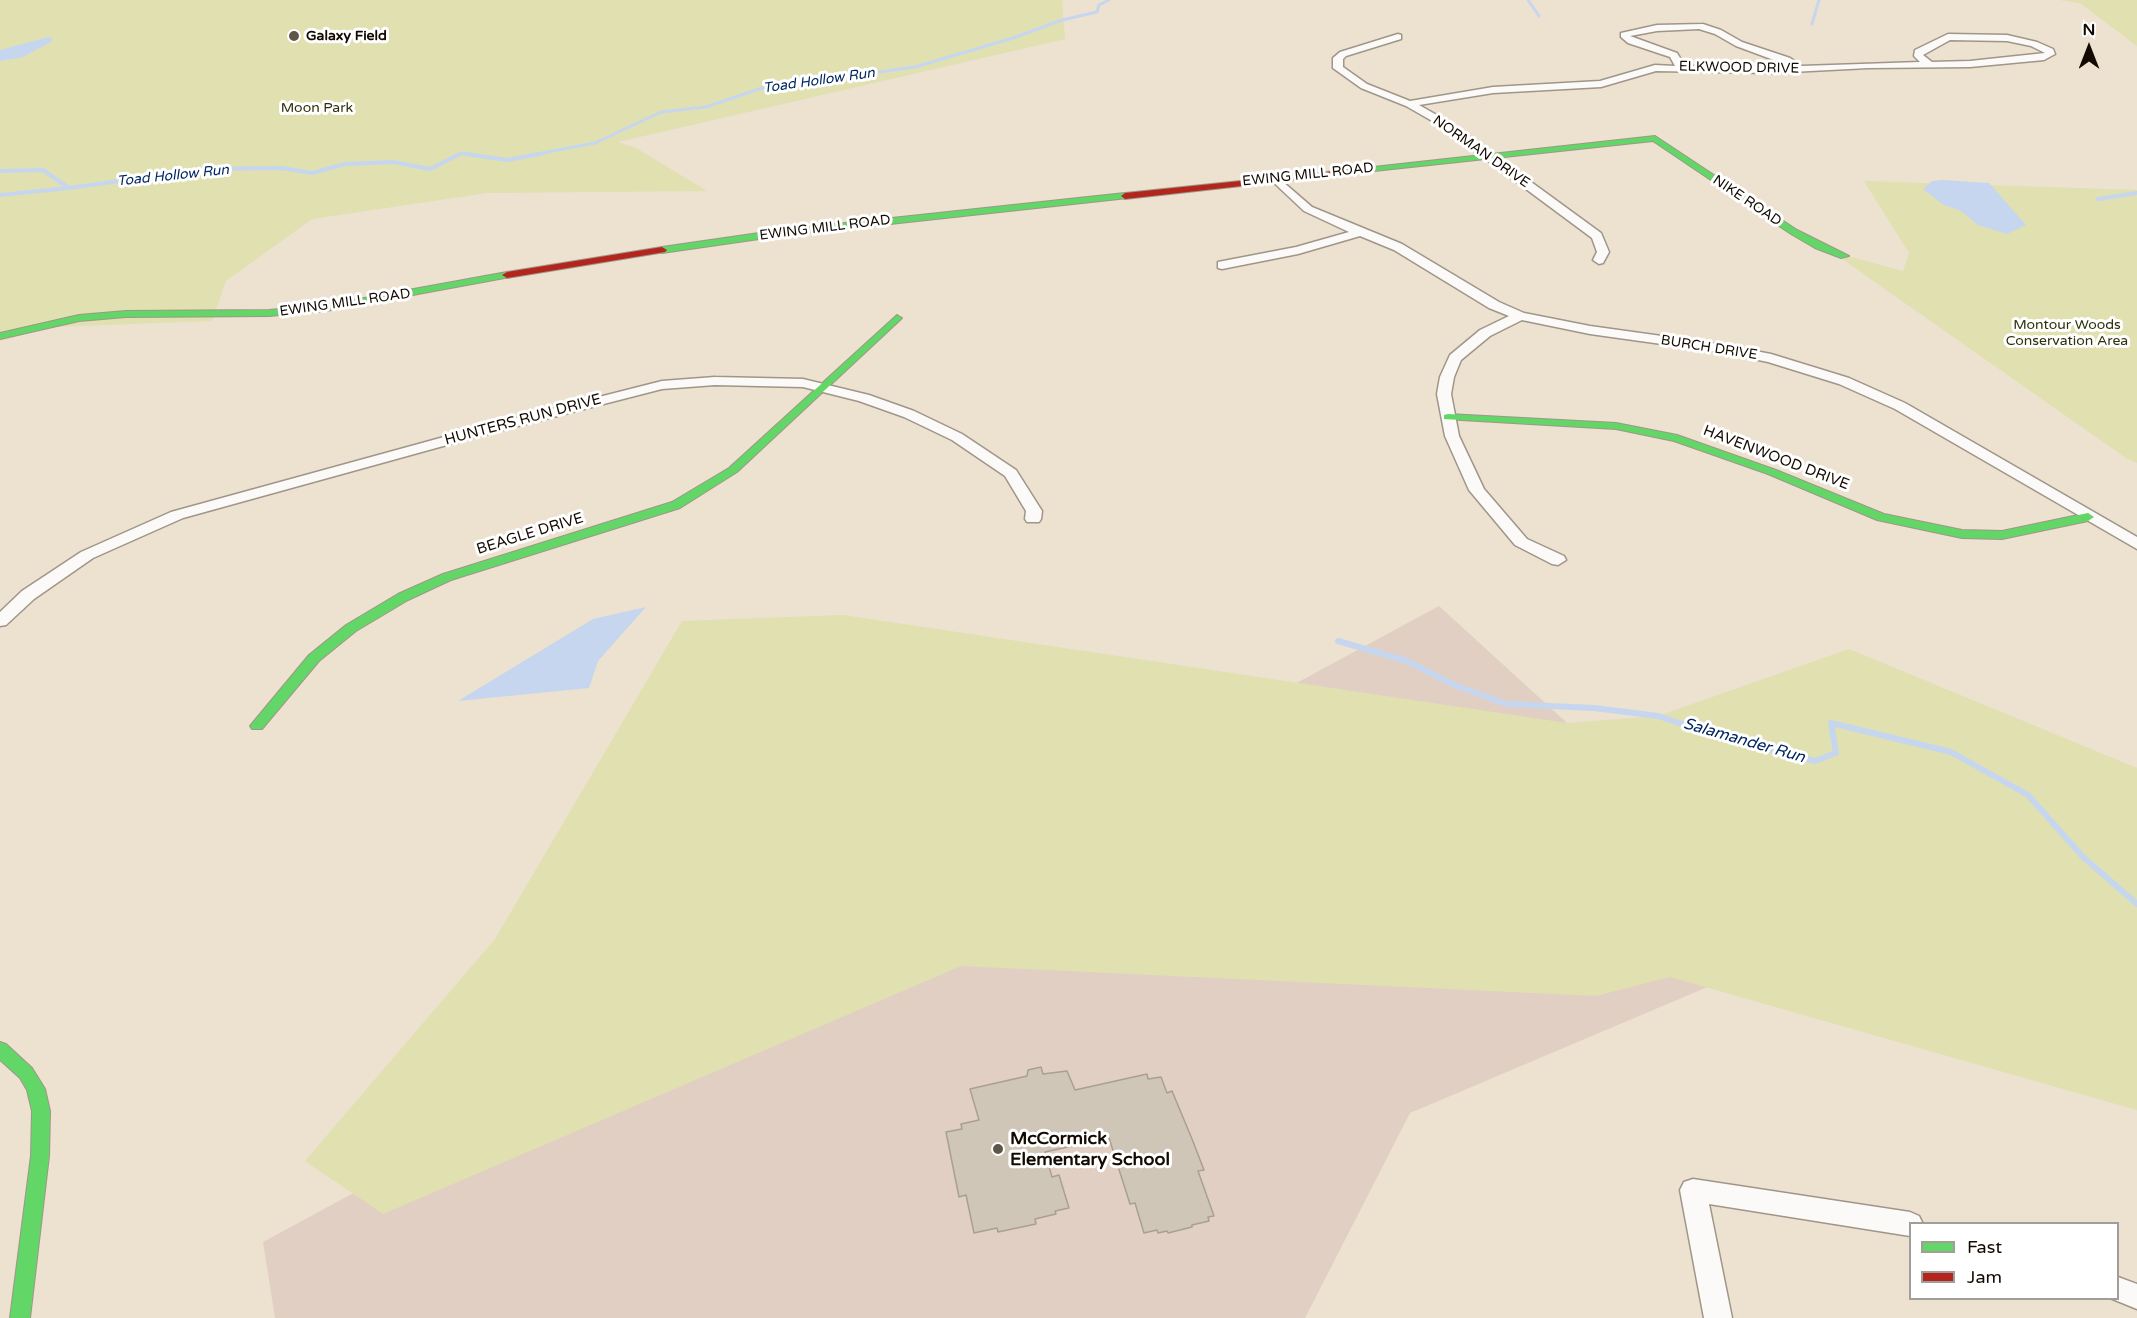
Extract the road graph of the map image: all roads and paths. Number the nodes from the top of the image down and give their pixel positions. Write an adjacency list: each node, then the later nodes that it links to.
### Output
1 (1398, 37): 5 (street, NORMAN DRIVE)
2 (1929, 64): 2 (street, ELKWOOD DRIVE); 4 (street, ELKWOOD DRIVE)
3 (1681, 67): 4 (street, ELKWOOD DRIVE); 4 (street); 5 (street, ELKWOOD DRIVE)
4 (1801, 69)
5 (1409, 104): 7 (street, NORMAN DRIVE)
6 (1654, 138): 7 (street, EWING MILL ROAD); 10 (street, NIKE ROAD)
7 (1490, 157): 8 (street, EWING MILL ROAD); 11 (street, NORMAN DRIVE)
8 (1275, 178): 9 (street, BURCH DRIVE); 15 (street, EWING MILL ROAD)
9 (1362, 232): 12 (street); 13 (street, BURCH DRIVE)
10 (1844, 256)
11 (1599, 260)
12 (1222, 265)
13 (1520, 316): 17 (street); 18 (street, BURCH DRIVE)
14 (897, 318): 16 (street, BEAGLE DRIVE)
15 (0, 336)
16 (824, 388): 19 (street, HUNTERS RUN DRIVE); 22 (street, HUNTERS RUN DRIVE); 23 (street, BEAGLE DRIVE)
17 (1448, 417): 18 (street, HAVENWOOD DRIVE); 21 (street)
18 (2088, 517): 20 (street, BURCH DRIVE)
19 (1033, 519)
20 (2137, 544)
21 (1558, 560)
22 (0, 621)
23 (257, 726)
24 (0, 1049): 28 (street)
25 (1909, 1224): 29 (street)
26 (2119, 1289): 27 (street)
27 (2137, 1297)
28 (20, 1318)
29 (1718, 1318)

